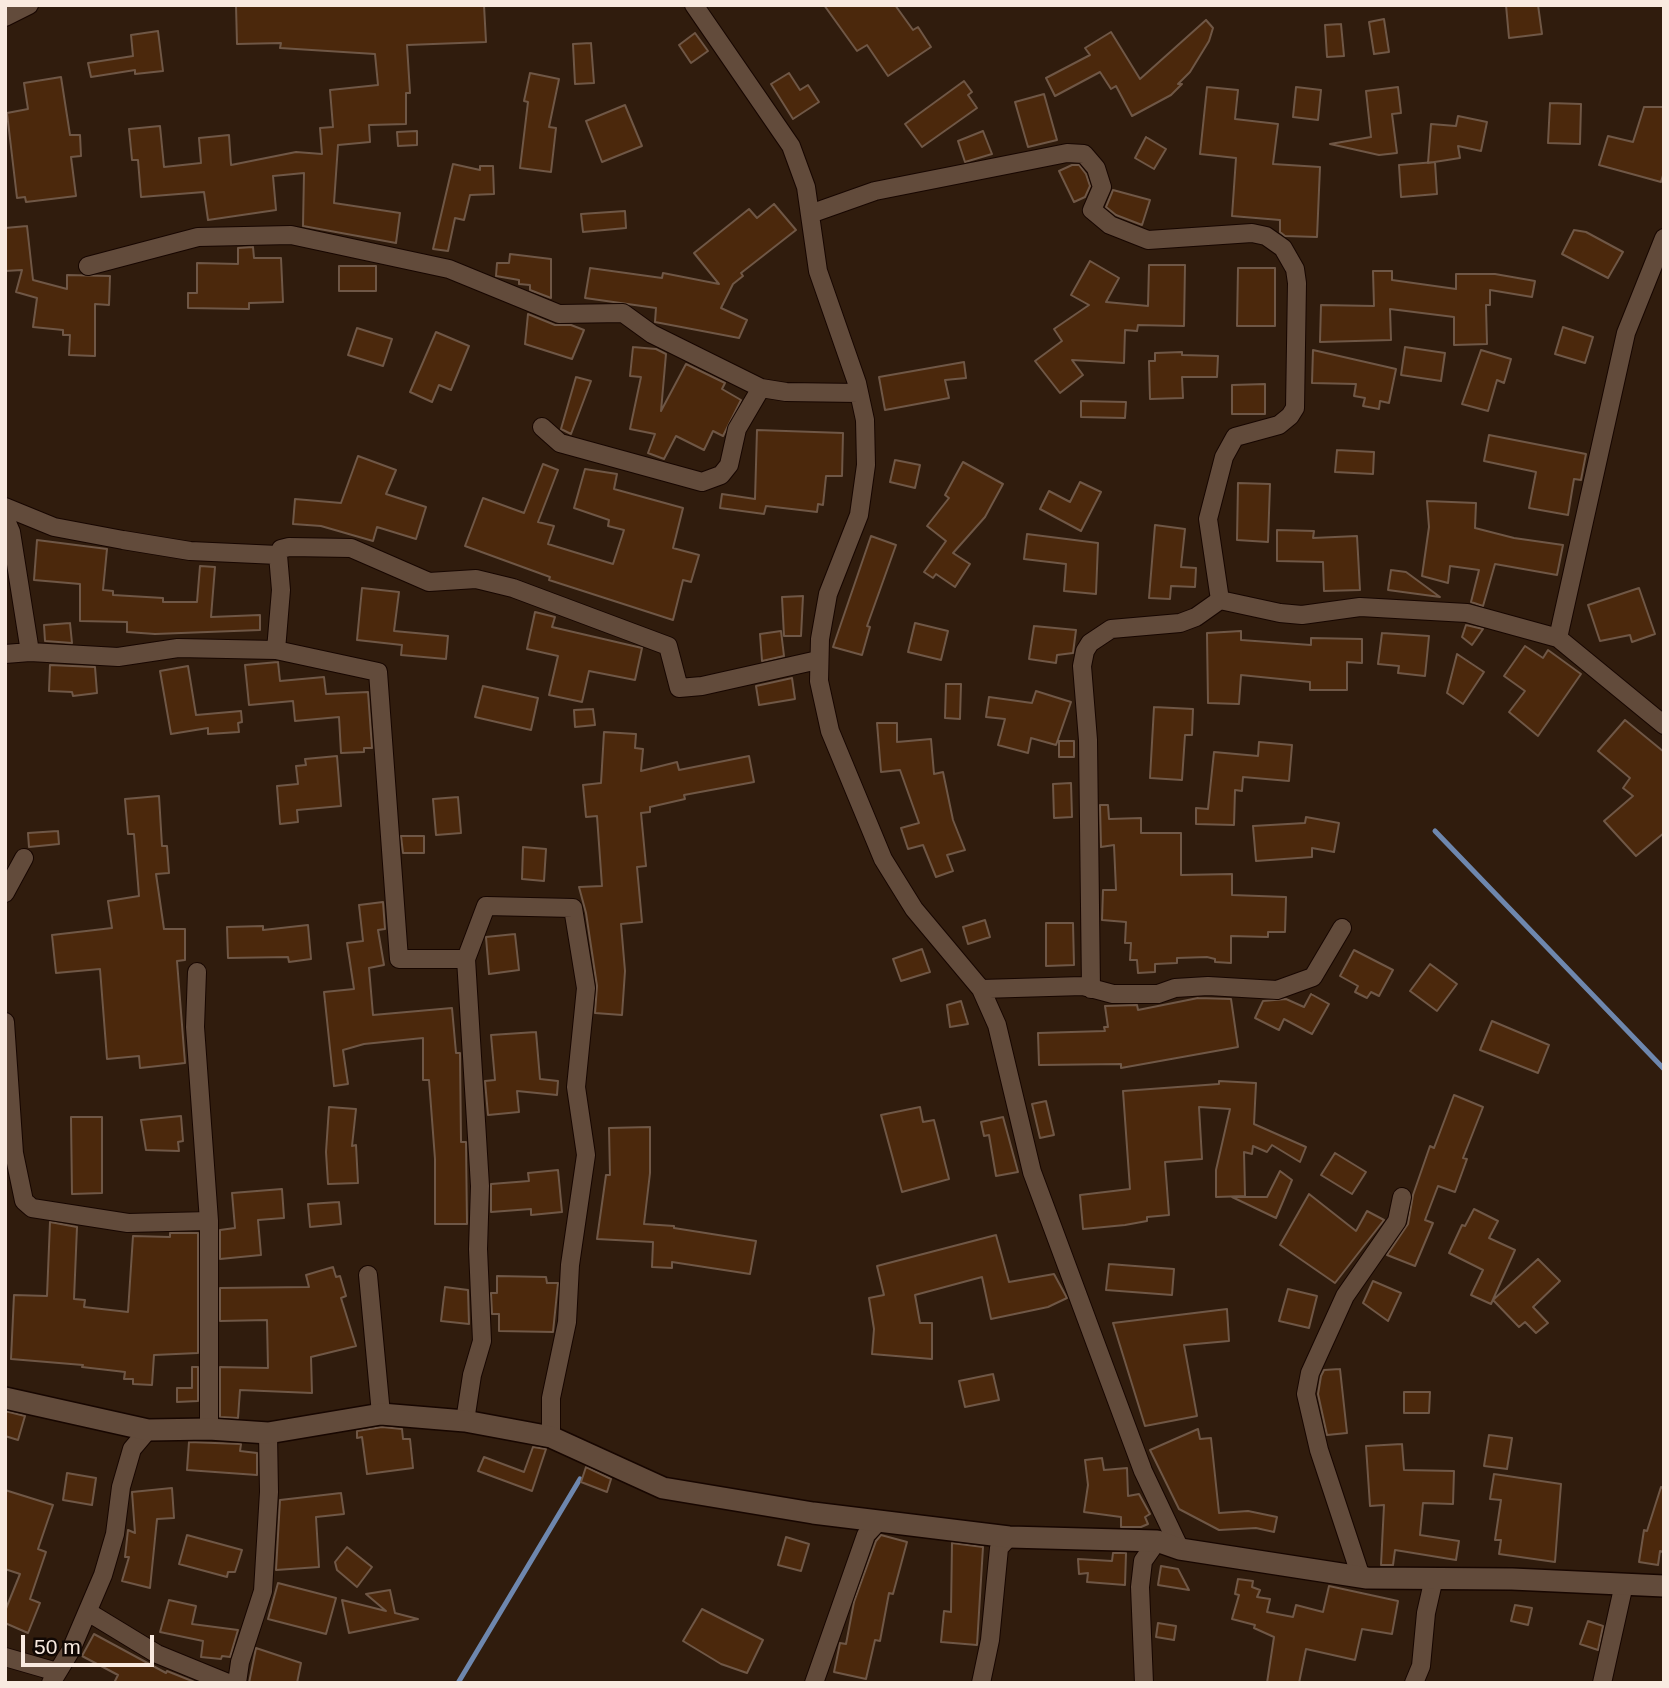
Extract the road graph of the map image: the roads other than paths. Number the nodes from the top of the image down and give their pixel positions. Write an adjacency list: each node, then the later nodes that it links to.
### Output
1 (29, 5): 4 (street)
2 (682, 5): 3 (street)
3 (697, 12): 5 (street)
4 (5, 17)
5 (810, 214): 9 (street); 14 (street)
6 (1664, 238): 15 (street)
7 (88, 266): 8 (street)
8 (761, 388): 9 (street); 10 (street)
9 (859, 393): 19 (street)
10 (542, 427)
11 (5, 507): 13 (street)
12 (5, 518): 17 (street)
13 (278, 555): 16 (street); 19 (street)
14 (1220, 600): 15 (street); 27 (street)
15 (1558, 638): 20 (street)
16 (276, 650): 17 (street); 24 (street)
17 (30, 652): 18 (street)
18 (5, 654)
19 (818, 660): 26 (street)
20 (1664, 725)
21 (23, 858): 22 (street)
22 (5, 894)
23 (1342, 928): 27 (street)
24 (466, 959): 34 (street); 38 (street)
25 (197, 972): 30 (street)
26 (981, 989): 27 (street); 42 (street)
27 (1091, 989)
28 (5, 1021): 30 (street)
29 (1402, 1197): 43 (street)
30 (209, 1221): 35 (street)
31 (368, 1275): 33 (street)
32 (5, 1398): 36 (street)
33 (381, 1413): 34 (street); 37 (street)
34 (465, 1421): 38 (street)
35 (209, 1429): 36 (street); 37 (street)
36 (148, 1430): 47 (street)
37 (268, 1433): 51 (street)
38 (551, 1437): 39 (street)
39 (880, 1521): 40 (street); 52 (street)
40 (1009, 1537): 41 (street); 53 (street)
41 (1157, 1541): 42 (street); 54 (street)
42 (1180, 1549): 43 (street)
43 (1362, 1577): 44 (street)
44 (1434, 1578): 45 (street); 55 (street)
45 (1625, 1584): 46 (street); 56 (street)
46 (1664, 1586)
47 (89, 1612): 49 (street); 50 (street)
48 (5, 1657): 49 (street)
49 (54, 1677)
50 (228, 1683)
51 (237, 1683)
52 (814, 1683)
53 (981, 1683)
54 (1144, 1683)
55 (1414, 1683)
56 (1602, 1683)

